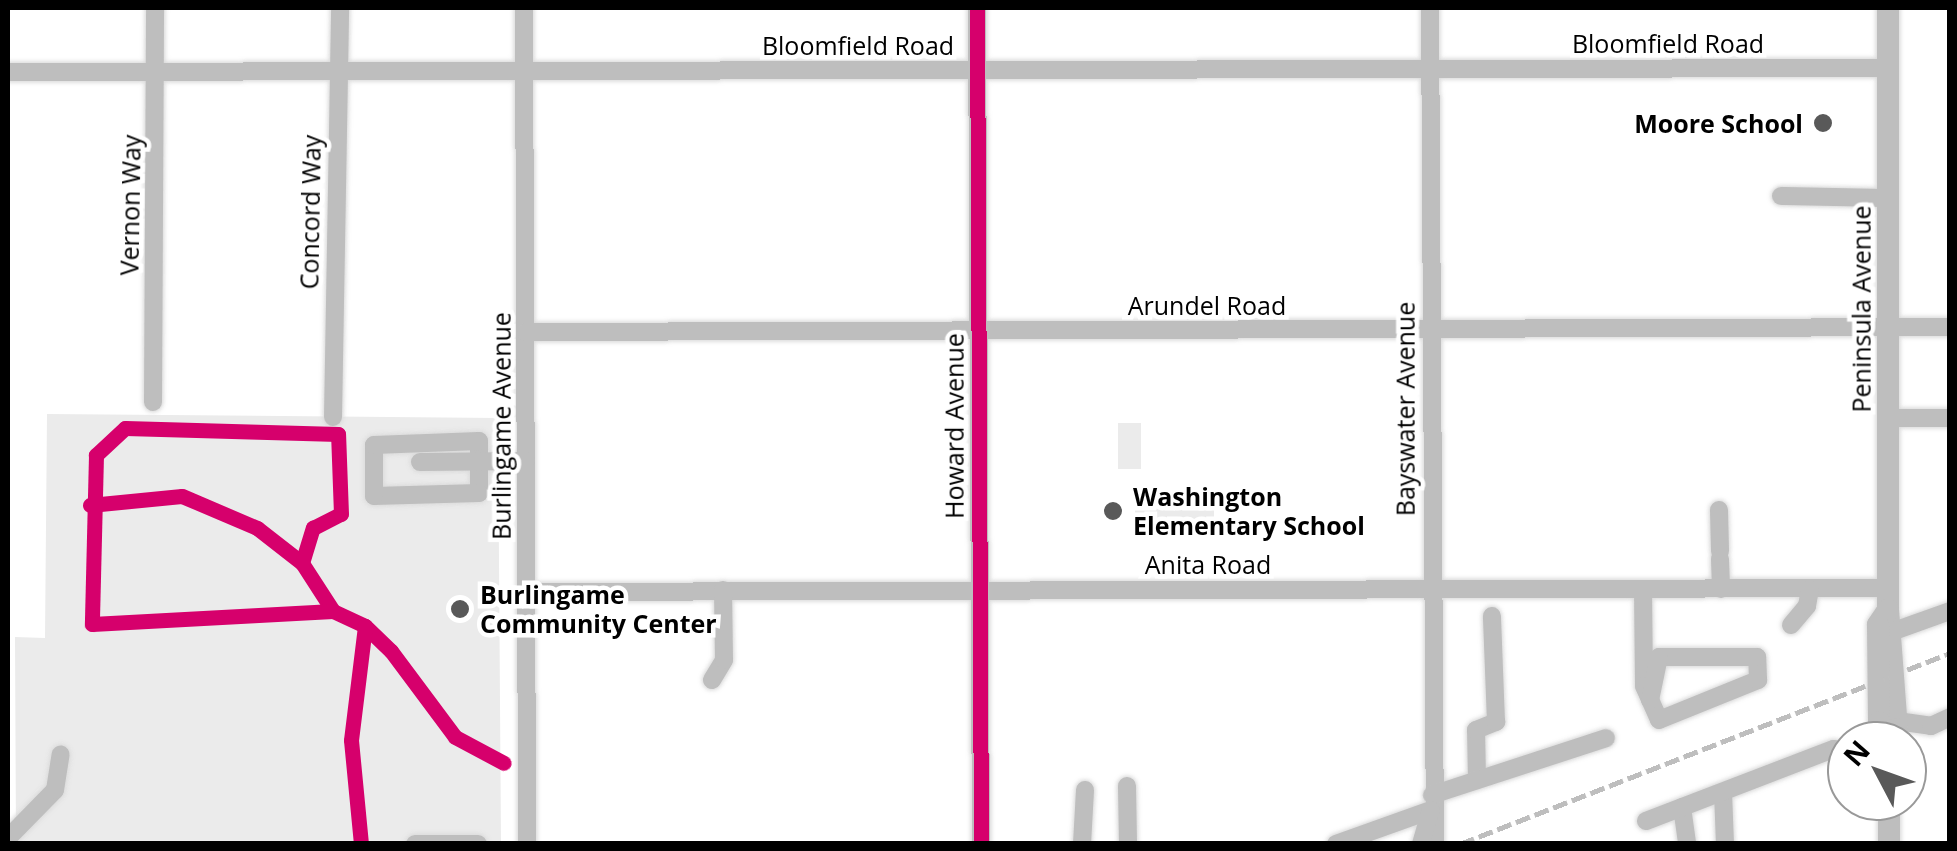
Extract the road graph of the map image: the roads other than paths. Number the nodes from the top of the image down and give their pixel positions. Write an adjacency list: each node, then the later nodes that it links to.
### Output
1 (154, 8): 12 (street, Vernon Way)
2 (340, 8): 9 (street, Concord Way)
3 (524, 8): 13 (street, Burlingame Avenue)
4 (977, 8): 10 (street, Howard Avenue)
5 (1430, 8): 7 (street, Bayswater Avenue)
6 (1888, 8): 8 (main road, Peninsula Avenue)
7 (1430, 68): 8 (street, Bloomfield Road); 10 (street, Bloomfield Road); 17 (street, Bayswater Avenue)
8 (1888, 68): 15 (main road, Peninsula Avenue)
9 (337, 70): 12 (street, Bloomfield Road); 13 (street, Bloomfield Road); 22 (street, Concord Way)
10 (977, 70): 13 (street, Bloomfield Road); 19 (street, Howard Avenue)
11 (8, 72): 12 (street, Bloomfield Road)
12 (156, 72): 21 (street, Vernon Way)
13 (524, 72): 20 (street, Burlingame Avenue)
14 (1780, 196): 15 (street)
15 (1888, 198): 18 (main road, Peninsula Avenue)
16 (1950, 327): 18 (street, Arundel Road)
17 (1429, 329): 18 (street, Arundel Road); 19 (street, Arundel Road); 33 (street, Bayswater Avenue)
18 (1888, 329): 23 (main road, Peninsula Avenue)
19 (978, 330): 20 (street, Arundel Road); 29 (street, Howard Avenue)
20 (526, 332): 26 (street, Burlingame Avenue)
21 (154, 402)
22 (333, 417)
23 (1888, 418): 24 (street); 36 (main road, Peninsula Avenue)
24 (1950, 418)
25 (478, 461): 25 (street); 26 (street); 27 (street)
26 (526, 461): 35 (street, Burlingame Avenue)
27 (420, 462)
28 (1720, 510): 31 (street)
29 (979, 588): 33 (street, Anita Road); 34 (street, Anita Road); 57 (street, Howard Avenue)
30 (1643, 588): 31 (street, Anita Road); 33 (street, Anita Road); 41 (street)
31 (1721, 588): 32 (street, Anita Road)
32 (1810, 588): 36 (street, Anita Road); 39 (street)
33 (1431, 589): 50 (street, Bayswater Avenue)
34 (723, 590): 35 (street, Anita Road); 40 (street)
35 (528, 592): 56 (street, Burlingame Avenue)
36 (1890, 610): 37 (street, Anita Road); 42 (main road, Peninsula Avenue)
37 (1950, 611)
38 (1492, 616): 46 (street)
39 (1791, 626)
40 (712, 680)
41 (1650, 700): 41 (street)
42 (1879, 721)
43 (1606, 738): 46 (street)
44 (1827, 753): 49 (street)
45 (61, 754): 53 (street)
46 (1477, 780): 50 (street)
47 (1127, 786): 59 (street)
48 (1085, 790): 58 (street)
49 (1723, 792): 51 (street); 64 (street)
50 (1432, 802): 60 (street); 61 (street, Bayswater Avenue); 62 (street, Bayswater Avenue)
51 (1682, 807): 52 (street); 63 (street)
52 (1646, 821)
53 (8, 838)
54 (415, 844): 55 (street)
55 (478, 844)
56 (527, 844)
57 (981, 844)
58 (1082, 844)
59 (1128, 844)
60 (1336, 844)
61 (1421, 844)
62 (1435, 844)
63 (1687, 844)
64 (1725, 844)

